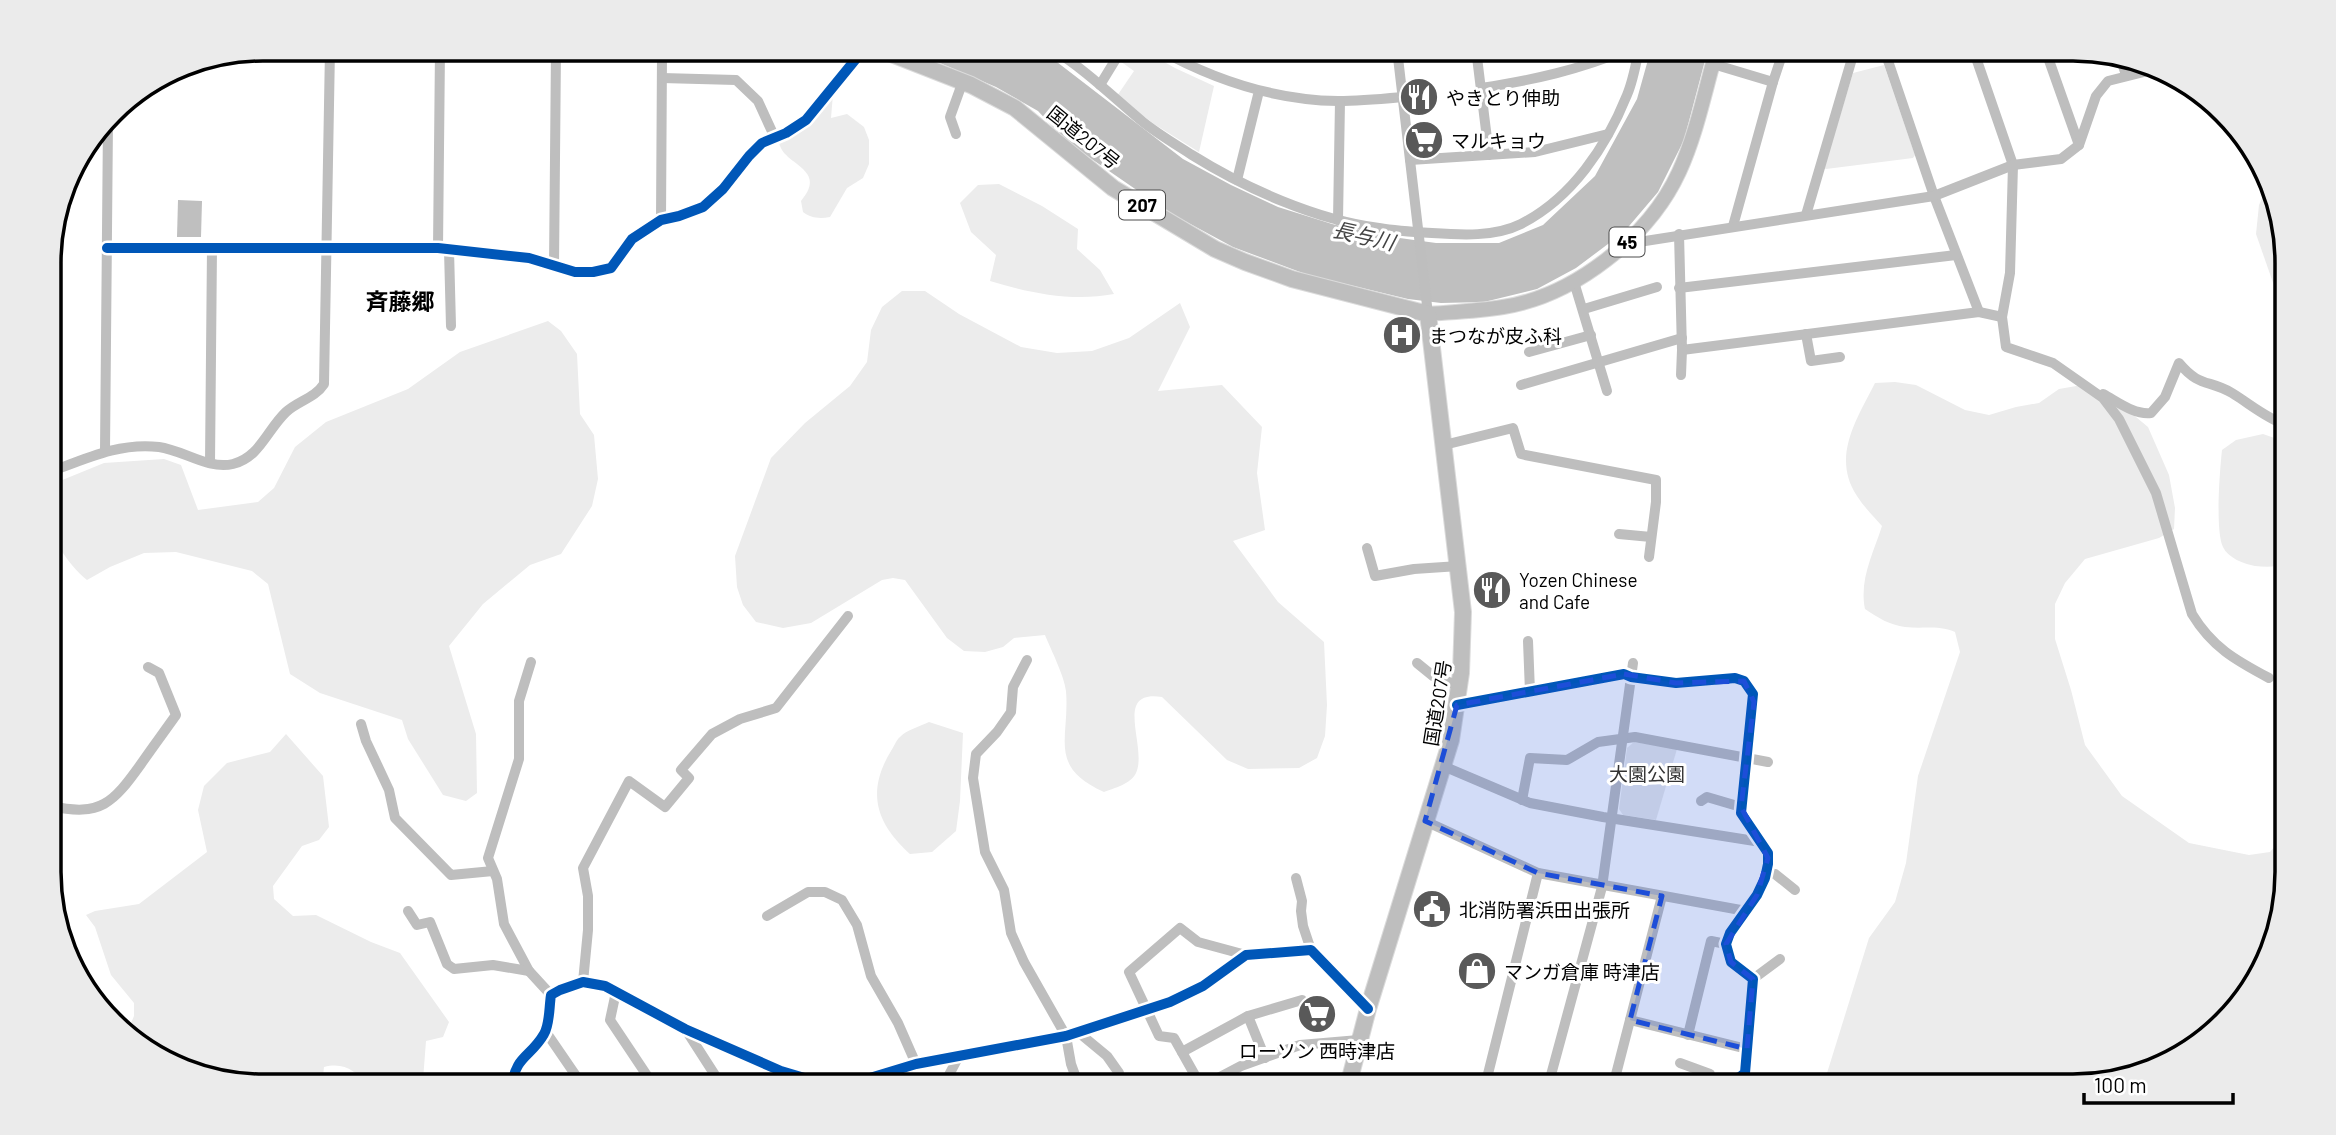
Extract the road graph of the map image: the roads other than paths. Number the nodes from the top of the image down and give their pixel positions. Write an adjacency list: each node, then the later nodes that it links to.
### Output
1 (330, 61): 51 (street)
2 (440, 61): 52 (street)
3 (556, 61): 54 (street)
4 (662, 61): 24 (street)
5 (854, 61): 35 (street)
6 (926, 61): 25 (highway, 国道207号 / 207)
7 (1071, 61): 27 (street)
8 (1115, 61): 27 (street)
9 (1184, 61): 29 (street)
10 (1398, 61): 30 (street)
11 (1477, 61): 28 (street)
12 (1600, 61): 28 (street)
13 (1636, 61): 33 (street)
14 (1714, 61): 20 (main road, 45)
15 (1780, 61): 26 (street)
16 (1851, 61): 42 (street)
17 (1888, 61): 41 (street)
18 (1977, 61): 39 (street)
19 (2049, 61): 36 (street)
20 (1713, 64): 26 (street); 48 (main road, 45)
21 (2124, 68): 23 (street)
22 (2138, 73): 23 (street)
23 (2126, 75): 36 (street)
24 (662, 78): 35 (street); 43 (street)
25 (962, 81): 32 (street); 59 (highway, 国道207号 / 207)
26 (1773, 82): 45 (street)
27 (1100, 85): 40 (street)
28 (1480, 88): 37 (street)
29 (1259, 91): 31 (street); 40 (street)
30 (1403, 97): 31 (street); 38 (street)
31 (1340, 101): 44 (street)
32 (957, 134)
33 (1608, 134): 37 (street); 46 (street)
34 (108, 135): 50 (street)
35 (775, 138): 43 (street)
36 (2079, 145): 39 (street)
37 (1489, 155): 38 (street)
38 (1410, 160): 46 (street)
39 (2013, 165): 41 (street); 61 (street)
40 (1237, 180): 44 (street)
41 (1934, 195): 42 (street); 53 (street)
42 (1806, 215): 45 (street)
43 (661, 220): 54 (street)
44 (1338, 220): 46 (street)
45 (1733, 226): 47 (street)
46 (1419, 234): 59 (street)
47 (1679, 234): 48 (street); 57 (street)
48 (1626, 244): 55 (main road, 45)
49 (212, 247): 50 (street); 51 (street); 76 (street)
50 (107, 248): 75 (street)
51 (327, 248): 52 (street); 76 (street)
52 (444, 249): 54 (street); 62 (street)
53 (1956, 255): 57 (street); 60 (street)
54 (554, 267)
55 (1574, 282): 58 (street); 59 (main road, 45)
56 (1657, 287): 58 (street)
57 (1679, 288): 65 (street)
58 (1584, 309): 64 (street)
59 (1428, 310): 74 (highway, 国道207号)
60 (1979, 312): 61 (street); 63 (street)
61 (2002, 317): 71 (street)
62 (450, 326)
63 (1806, 334): 65 (street); 67 (street)
64 (1591, 335): 66 (street); 68 (street)
65 (1682, 344): 68 (street); 69 (street)
66 (1530, 352)
67 (1840, 357)
68 (1600, 362): 70 (street); 72 (street)
69 (1681, 375)
70 (1521, 385)
71 (2085, 386): 73 (street); 91 (street)
72 (1607, 391)
73 (2275, 420)
74 (1444, 445): 79 (street); 82 (highway, 国道207号)
75 (105, 451): 76 (street); 77 (street)
76 (210, 463)
77 (62, 468)
78 (1619, 534): 79 (street)
79 (1651, 537): 81 (street)
80 (1367, 548): 82 (street)
81 (1649, 558)
82 (1459, 566): 92 (highway, 国道207号)
83 (848, 616): 123 (street)
84 (1528, 641): 93 (street)
85 (1027, 660): 135 (street)
86 (531, 662): 107 (street)
87 (1417, 663): 92 (street)
88 (1633, 663): 90 (street)
89 (148, 667): 103 (street)
90 (1631, 677): 93 (street); 96 (street); 97 (street)
91 (2269, 678)
92 (1459, 685): 94 (highway, 国道207号)
93 (1530, 692): 94 (street)
94 (1457, 705): 99 (highway, 国道207号)
95 (361, 723): 107 (street)
96 (1623, 738): 97 (street); 100 (street); 104 (street)
97 (1745, 757): 98 (street); 102 (street)
98 (1768, 762)
99 (1443, 766): 100 (street); 105 (highway, 国道207号)
100 (1522, 800): 104 (street)
101 (1701, 800): 102 (street)
102 (1741, 807): 106 (street)
103 (61, 808)
104 (1612, 818): 106 (street); 111 (street)
105 (1425, 821): 108 (street); 127 (highway, 国道207号)
106 (1762, 842): 109 (street)
107 (493, 871): 121 (street)
108 (1538, 873): 111 (street); 148 (street)
109 (1767, 873): 112 (street); 115 (street)
110 (1296, 878): 118 (street)
111 (1602, 887): 113 (street); 149 (street)
112 (1795, 890)
113 (1662, 896): 115 (street); 130 (street)
114 (408, 911): 121 (street)
115 (1746, 911): 117 (street)
116 (766, 916): 142 (street)
117 (1726, 944): 122 (street); 134 (street)
118 (1311, 950): 119 (street); 127 (street)
119 (1246, 955): 128 (street); 128 (street)
120 (1780, 959): 122 (street)
121 (529, 971): 125 (street)
122 (1753, 979): 137 (street)
123 (583, 982): 124 (street); 125 (street)
124 (616, 992): 131 (street); 155 (street)
125 (551, 996): 132 (street)
126 (1302, 1000): 129 (street)
127 (1368, 1009): 136 (highway, 国道207号)
128 (1145, 1010): 133 (street); 138 (street)
129 (1248, 1016): 138 (street); 140 (street)
130 (1630, 1020): 134 (street); 150 (street)
131 (685, 1029): 143 (street); 156 (street)
132 (545, 1032): 153 (street); 154 (street)
133 (1078, 1032): 135 (street); 144 (street)
134 (1688, 1035): 137 (street)
135 (1066, 1036): 139 (street); 160 (street)
136 (1359, 1040): 140 (street); 147 (highway, 国道207号)
137 (1747, 1049): 152 (street)
138 (1182, 1052): 145 (street)
139 (960, 1056): 142 (street); 159 (street)
140 (1265, 1058): 146 (street)
141 (1680, 1063): 151 (street)
142 (916, 1064): 158 (street)
143 (781, 1071): 157 (street)
144 (1119, 1073)
145 (1195, 1073)
146 (1226, 1073)
147 (1351, 1073)
148 (1488, 1073)
149 (1551, 1073)
150 (1616, 1073)
151 (1708, 1073)
152 (1745, 1073)
153 (513, 1074)
154 (574, 1074)
155 (646, 1074)
156 (714, 1074)
157 (790, 1074)
158 (884, 1074)
159 (950, 1074)
160 (1074, 1074)

